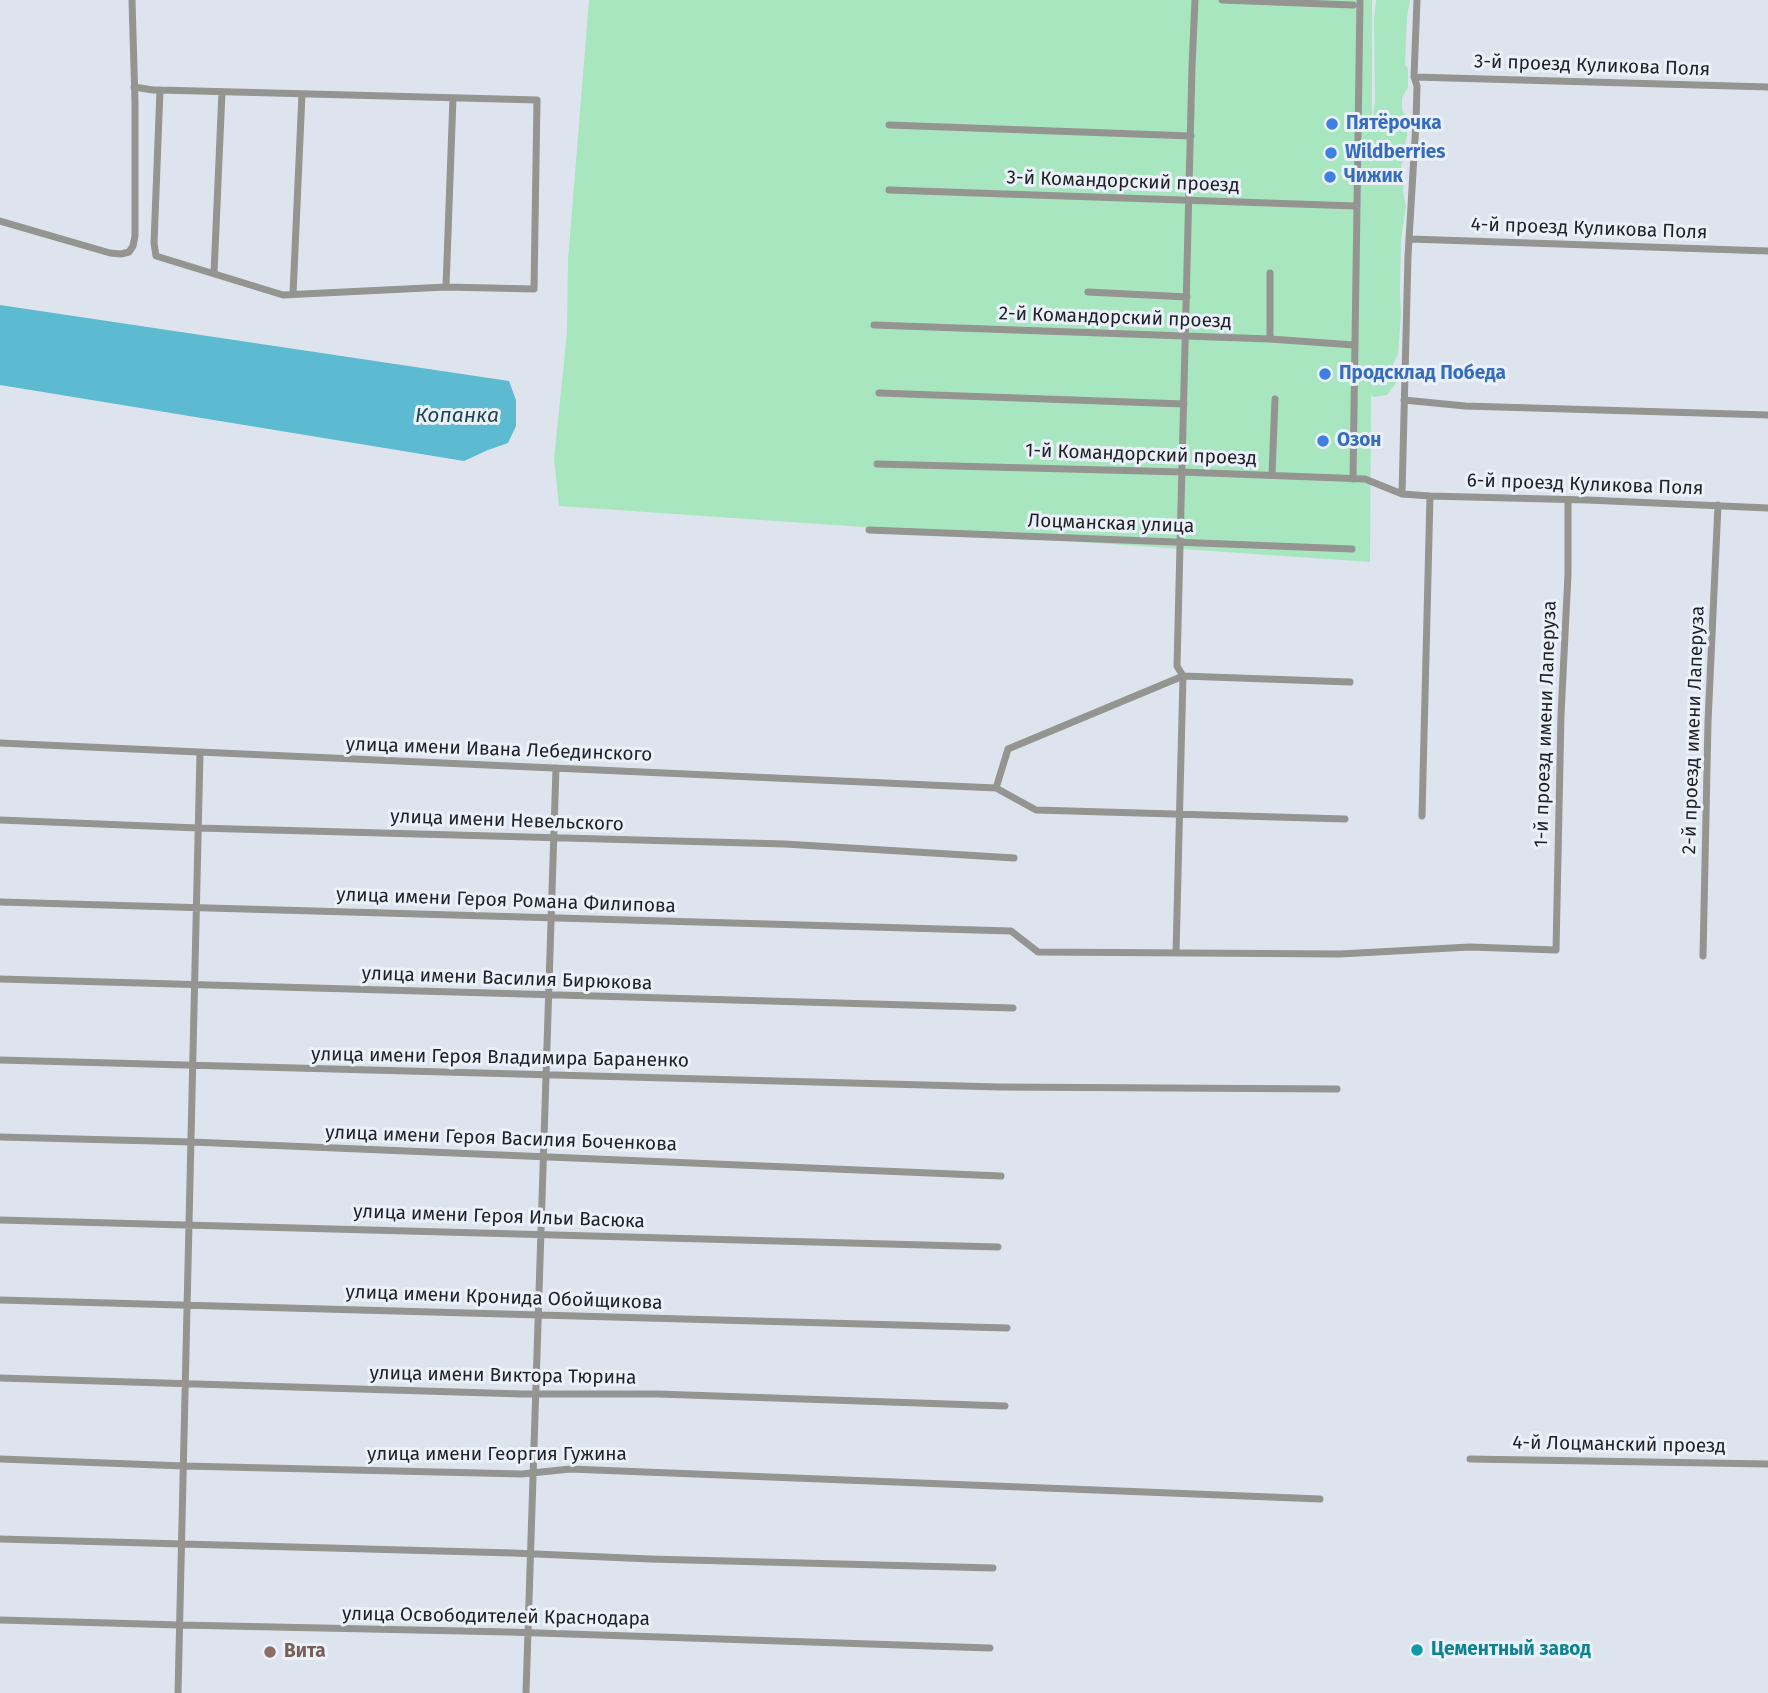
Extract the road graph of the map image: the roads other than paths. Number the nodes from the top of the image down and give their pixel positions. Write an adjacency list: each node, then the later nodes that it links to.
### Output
1 (132, 0): 7 (street)
2 (1195, 0): 14 (street)
3 (1222, 0): 5 (street)
4 (1417, 0): 6 (street)
5 (1357, 2): 17 (street)
6 (1414, 77): 8 (street, 3-й проезд Куликова Поля); 19 (street)
7 (134, 87): 9 (street); 18 (street)
8 (1768, 87)
9 (160, 90): 10 (street); 21 (street)
10 (222, 92): 11 (street); 21 (street)
11 (302, 94): 12 (street); 25 (street)
12 (453, 98): 23 (street); 23 (street)
13 (889, 125): 14 (street)
14 (1191, 136): 16 (street)
15 (889, 190): 16 (street, 3-й Командорский проезд)
16 (1189, 201): 17 (street, 3-й Командорский проезд); 26 (street)
17 (1356, 206): 30 (street)
18 (0, 221)
19 (1410, 239): 20 (street, 4-й проезд Куликова Поля); 33 (street)
20 (1768, 251)
21 (214, 273): 25 (street)
22 (1270, 274): 29 (street)
23 (446, 287): 25 (street)
24 (1088, 292): 26 (street)
25 (293, 295)
26 (1187, 297): 28 (street)
27 (874, 326): 28 (street, 2-й Командорский проезд)
28 (1186, 337): 29 (street, 2-й Командорский проезд); 34 (street)
29 (1270, 339): 30 (street, 2-й Командорский проезд)
30 (1354, 345): 39 (street)
31 (879, 393): 34 (street)
32 (1275, 399): 38 (street)
33 (1404, 400): 35 (street); 40 (street)
34 (1184, 404): 37 (street)
35 (1768, 415)
36 (877, 464): 37 (street, 1-й Командорский проезд)
37 (1182, 471): 38 (street, 1-й Командорский проезд); 46 (street)
38 (1272, 475): 39 (street, 1-й Командорский проезд)
39 (1353, 479): 40 (street, 1-й Командорский проезд)
40 (1402, 494): 41 (street, 6-й проезд Куликова Поля)
41 (1430, 496): 42 (street, 6-й проезд Куликова Поля); 55 (street)
42 (1568, 500): 43 (street, 6-й проезд Куликова Поля); 64 (street, 1-й проезд имени Лаперуза)
43 (1718, 505): 44 (street, 6-й проезд Куликова Поля); 65 (street, 2-й проезд имени Лаперуза)
44 (1768, 508)
45 (869, 530): 46 (street, Лоцманская улица)
46 (1180, 542): 47 (street, Лоцманская улица); 48 (street)
47 (1352, 549)
48 (1183, 676): 49 (street); 53 (street); 54 (street)
49 (1350, 682)
50 (0, 743): 51 (street, улица имени Ивана Лебединского)
51 (200, 753): 52 (street, улица имени Ивана Лебединского); 58 (street)
52 (556, 768): 53 (street, улица имени Ивана Лебединского); 59 (street)
53 (996, 788): 54 (street)
54 (1178, 814): 56 (street); 64 (street)
55 (1422, 816)
56 (1345, 819)
57 (0, 820): 58 (street, улица имени Невельского)
58 (198, 828): 59 (street, улица имени Невельского); 62 (street)
59 (555, 838): 60 (street, улица имени Невельского); 63 (street)
60 (1014, 858)
61 (0, 901): 62 (street, улица имени Героя Романа Филипова)
62 (197, 907): 63 (street, улица имени Героя Романа Филипова); 67 (street)
63 (551, 918): 64 (street, улица имени Героя Романа Филипова); 68 (street)
64 (1177, 953)
65 (1703, 956)
66 (0, 979): 67 (street, улица имени Василия Бирюкова)
67 (195, 986): 68 (street, улица имени Василия Бирюкова); 71 (street)
68 (549, 995): 69 (street, улица имени Василия Бирюкова); 72 (street)
69 (1013, 1008)
70 (0, 1060): 71 (street, улица имени Героя Владимира Бараненко)
71 (193, 1066): 72 (street, улица имени Героя Владимира Бараненко); 75 (street)
72 (546, 1075): 73 (street, улица имени Героя Владимира Бараненко); 76 (street)
73 (1337, 1089)
74 (0, 1137): 75 (street, улица имени Героя Василия Боченкова)
75 (192, 1142): 76 (street, улица имени Героя Василия Боченкова); 79 (street)
76 (544, 1156): 77 (street, улица имени Героя Василия Боченкова); 80 (street)
77 (1001, 1176)
78 (0, 1220): 79 (street, улица имени Героя Ильи Васюка)
79 (190, 1225): 80 (street, улица имени Героя Ильи Васюка); 83 (street)
80 (541, 1234): 81 (street, улица имени Героя Ильи Васюка); 84 (street)
81 (998, 1247)
82 (0, 1300): 83 (street, улица имени Кронида Обойщикова)
83 (188, 1305): 84 (street, улица имени Кронида Обойщикова); 87 (street)
84 (538, 1315): 85 (street, улица имени Кронида Обойщикова); 88 (street)
85 (1007, 1328)
86 (0, 1378): 87 (street, улица имени Виктора Тюрина)
87 (186, 1384): 88 (street, улица имени Виктора Тюрина); 93 (street)
88 (536, 1394): 89 (street, улица имени Виктора Тюрина); 94 (street)
89 (1005, 1406)
90 (1470, 1459): 92 (street, 4-й Лоцманский проезд)
91 (0, 1460): 93 (street, улица имени Георгия Гужина)
92 (1768, 1464)
93 (184, 1466): 94 (street, улица имени Георгия Гужина); 97 (street)
94 (533, 1473): 95 (street, улица имени Георгия Гужина); 98 (street)
95 (1320, 1499)
96 (0, 1539): 97 (street)
97 (182, 1544): 98 (street); 101 (street)
98 (530, 1554): 99 (street); 102 (street)
99 (993, 1568)
100 (0, 1620): 101 (street, улица Освободителей Краснодара)
101 (180, 1625): 102 (street, улица Освободителей Краснодара); 104 (street)
102 (528, 1632): 103 (street, улица Освободителей Краснодара); 105 (street)
103 (990, 1648)
104 (178, 1693)
105 (526, 1693)

